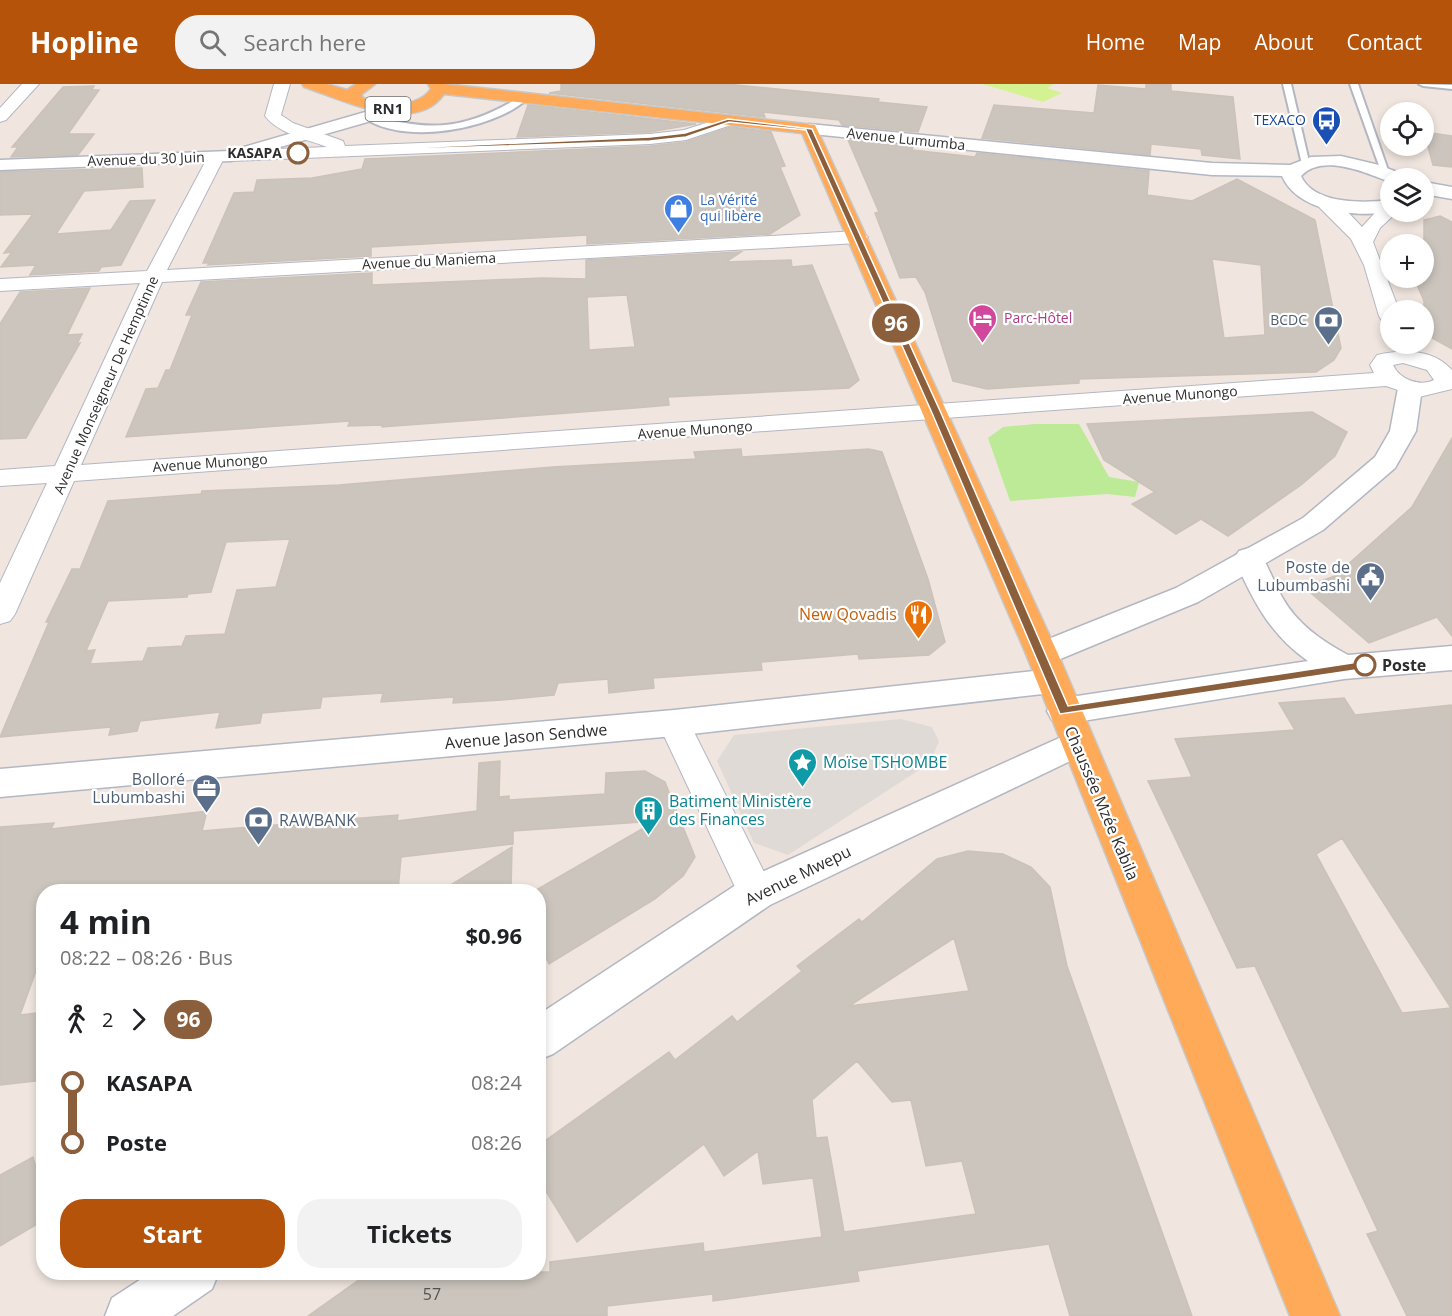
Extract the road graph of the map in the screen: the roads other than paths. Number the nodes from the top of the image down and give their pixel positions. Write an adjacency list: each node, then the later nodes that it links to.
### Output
1 (31, 84): 13 (street)
2 (282, 84): 16 (street)
3 (310, 84): 10 (highway, Avenue Lumumba / RN1)
4 (367, 84): 10 (highway, RN1)
5 (1287, 84): 24 (lane)
6 (1354, 84): 22 (lane)
7 (1423, 84): 9 (lane)
8 (437, 87): 11 (highway, Avenue Lumumba / RN1); 12 (highway, Avenue Lumumba / RN1)
9 (1452, 87)
10 (353, 98): 12 (highway, Avenue Lumumba / RN1); 16 (street)
11 (521, 99): 12 (highway, Avenue Lumumba / RN1); 14 (lane); 15 (highway, Avenue Lumumba / RN1)
12 (399, 108): 14 (street, Avenue du 30 Juin)
13 (0, 117)
14 (367, 117): 18 (street, Avenue du 30 Juin)
15 (728, 121): 17 (highway, Avenue Lumumba / RN1); 19 (street)
16 (283, 124): 18 (street); 20 (street)
17 (809, 129): 24 (street, Avenue Lumumba); 31 (highway, Chaussée Mzée Kabila)
18 (305, 134): 19 (street); 20 (street, Avenue du 30 Juin)
19 (354, 151): 20 (street)
20 (223, 157): 21 (street, Avenue du 30 Juin); 33 (street, Avenue Monseigneur De Hemptinne)
21 (0, 165)
22 (1388, 168)
23 (1380, 173): 24 (street)
24 (1299, 174): 28 (street)
25 (1434, 190): 26 (street)
26 (1452, 195): 27 (street)
27 (1434, 198)
28 (1321, 200): 29 (street); 32 (street)
29 (1380, 207)
30 (1380, 218): 32 (street)
31 (858, 237): 33 (street, Avenue du Maniema); 40 (highway, Chaussée Mzée Kabila)
32 (1365, 240): 35 (street)
33 (154, 276): 34 (street, Avenue du Maniema); 41 (street, Avenue Monseigneur De Hemptinne)
34 (0, 285)
35 (1385, 300)
36 (1395, 354): 39 (street)
37 (1410, 354): 38 (street)
38 (1448, 377): 39 (street, Avenue Munongo)
39 (1400, 383): 40 (street, Avenue Munongo); 43 (street, Avenue Mwepu)
40 (936, 413): 41 (street, Avenue Munongo); 47 (highway, Chaussée Mzée Kabila)
41 (66, 473): 42 (street, Avenue Munongo); 44 (street, Avenue Monseigneur De Hemptinne)
42 (0, 478)
43 (1249, 558): 46 (street); 47 (street, Avenue Mwepu)
44 (0, 614)
45 (1452, 658): 46 (street, Avenue Jason Sendwe)
46 (1344, 667): 47 (street, Avenue Jason Sendwe)
47 (1059, 697): 48 (street, Avenue Jason Sendwe); 50 (street, Avenue Mwepu); 54 (highway, Chaussée Mzée Kabila)
48 (674, 723): 49 (street, Avenue Jason Sendwe); 50 (street)
49 (0, 783)
50 (756, 893): 51 (street, Avenue Mwepu)
51 (546, 1035)
52 (183, 1280): 53 (street)
53 (130, 1316)
54 (1315, 1316)

